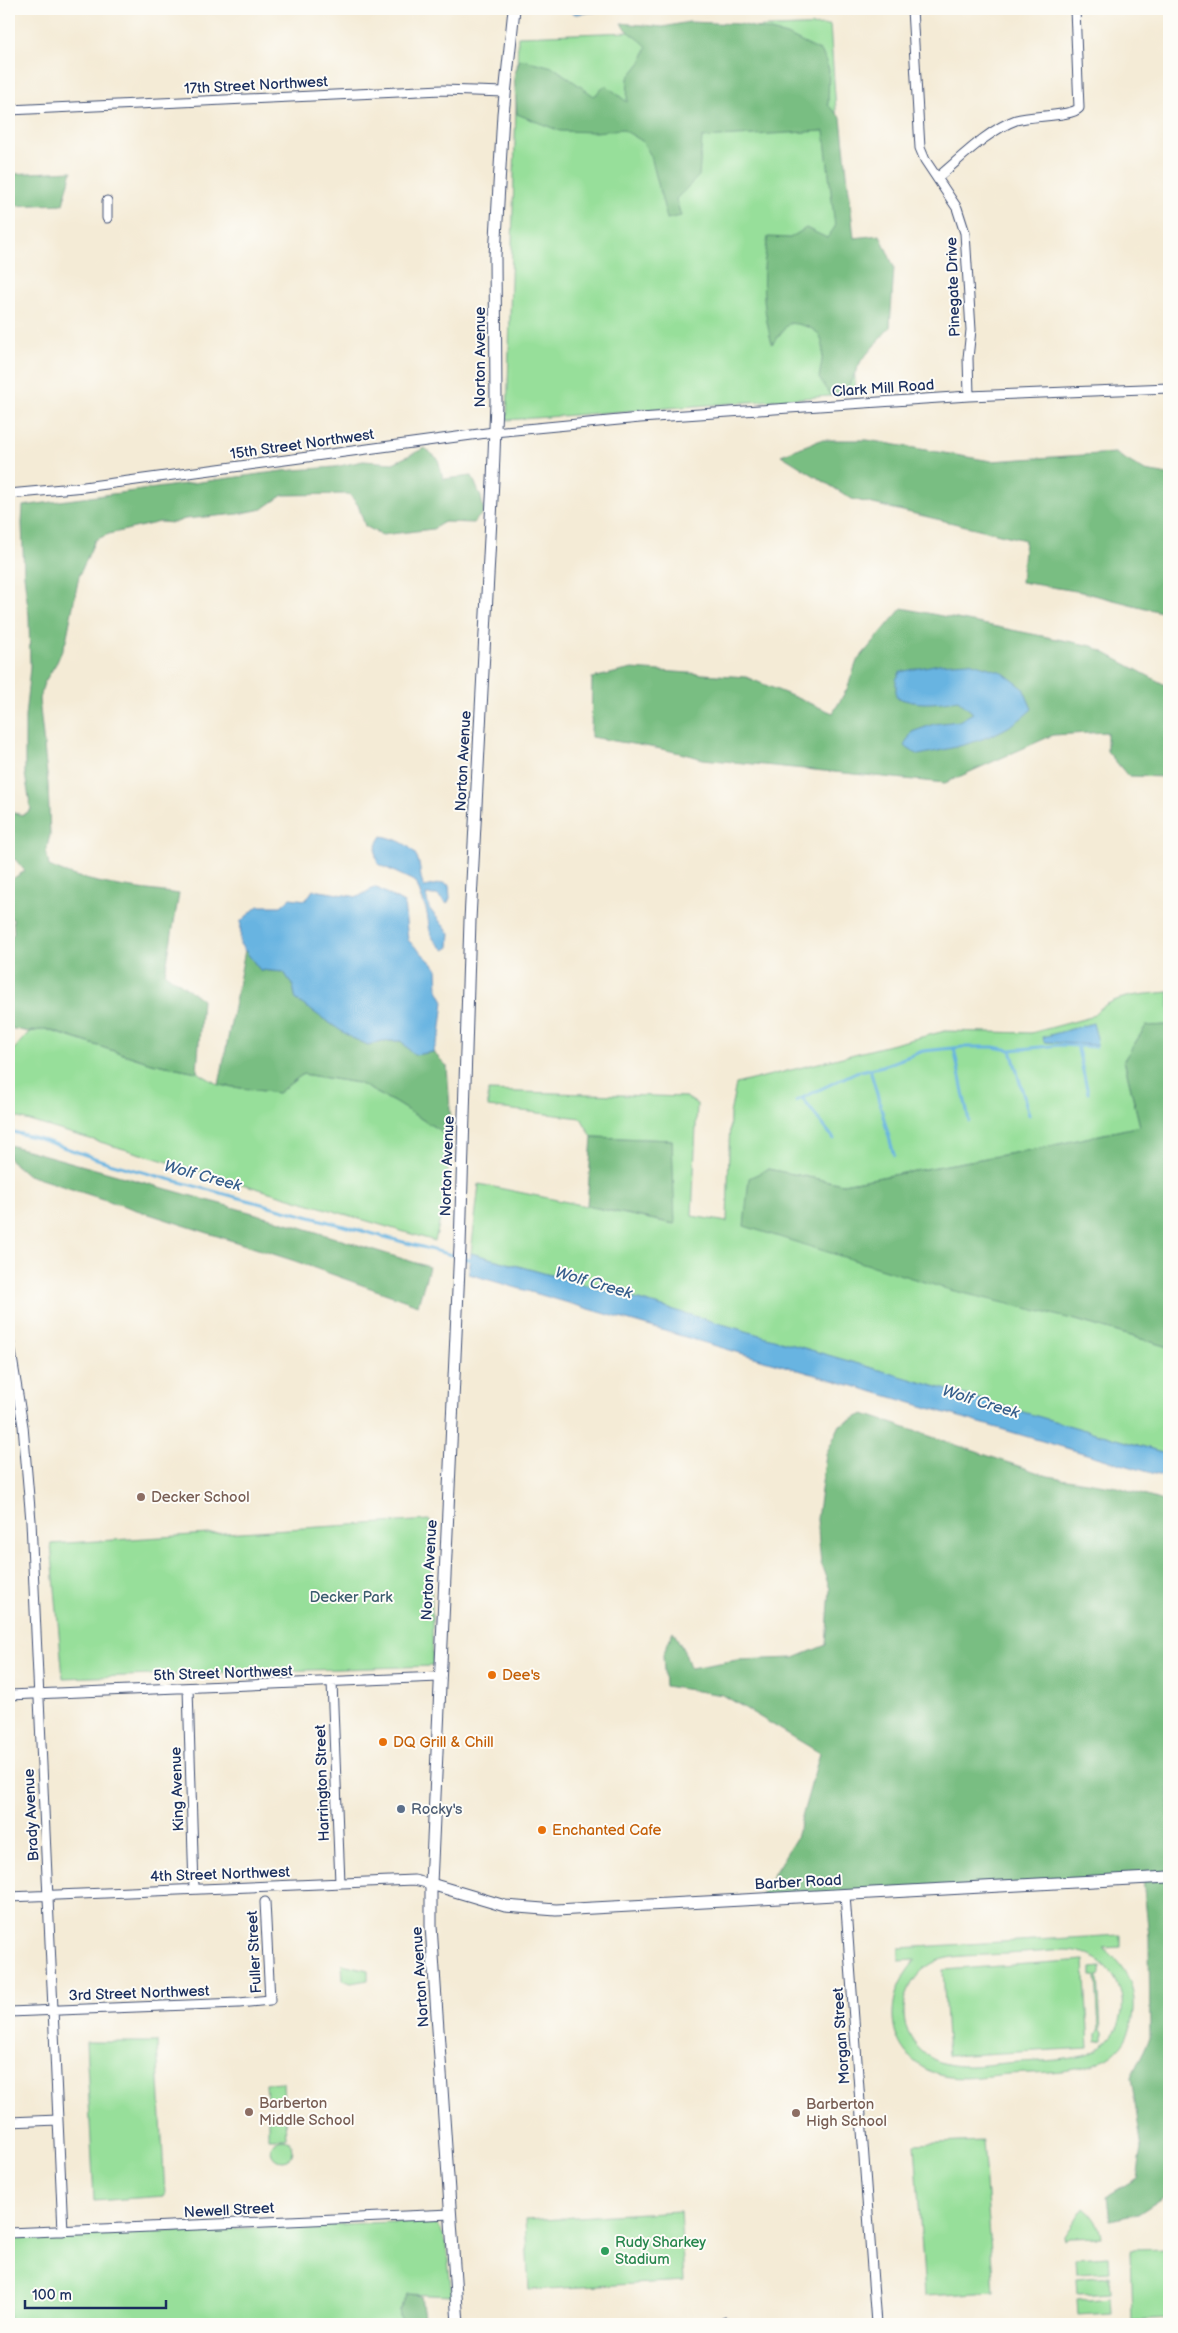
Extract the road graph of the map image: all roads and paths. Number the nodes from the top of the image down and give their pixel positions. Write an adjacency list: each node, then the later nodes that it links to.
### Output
1 (514, 9): 4 (main road, Norton Avenue)
2 (912, 9): 6 (street, Pinegate Drive)
3 (1075, 9): 6 (street)
4 (505, 92): 5 (street, 17th Street Northwest); 12 (main road, Norton Avenue)
5 (9, 110)
6 (938, 178): 10 (street, Pinegate Drive)
7 (107, 201): 8 (street)
8 (107, 218)
9 (1169, 388): 10 (street, Clark Mill Road)
10 (969, 396): 11 (street, Clark Mill Road)
11 (598, 422): 12 (street, 15th Street Northwest)
12 (494, 432): 13 (street, 15th Street Northwest); 15 (main road, Norton Avenue)
13 (9, 494)
14 (9, 1338): 18 (street, Brady Avenue)
15 (439, 1677): 16 (street, 5th Street Northwest); 22 (main road, Norton Avenue)
16 (332, 1682): 17 (street, 5th Street Northwest); 21 (street, Harrington Street)
17 (188, 1688): 18 (street, 5th Street Northwest); 23 (street, King Avenue)
18 (39, 1694): 19 (street, 5th Street Northwest); 24 (street, Brady Avenue)
19 (9, 1696)
20 (1169, 1877): 25 (main road, Barber Road)
21 (340, 1883): 22 (street, 4th Street Northwest); 23 (street, 4th Street Northwest)
22 (431, 1884): 25 (main road, Barber Road); 33 (main road, Norton Avenue)
23 (194, 1889): 24 (street, 4th Street Northwest)
24 (49, 1895): 26 (street, 4th Street Northwest); 29 (street, Brady Avenue)
25 (845, 1895): 37 (street, Morgan Street)
26 (9, 1897)
27 (265, 1902): 28 (street, Fuller Street)
28 (270, 2000): 29 (street, 3rd Street Northwest)
29 (54, 2010): 30 (street, 3rd Street Northwest); 31 (street, Brady Avenue)
30 (9, 2012)
31 (58, 2120): 32 (street); 34 (street, Brady Avenue)
32 (9, 2122)
33 (451, 2214): 34 (street, Newell Street); 36 (main road, Norton Avenue)
34 (63, 2231): 35 (street, Newell Street)
35 (9, 2233)
36 (458, 2324)
37 (876, 2324)

